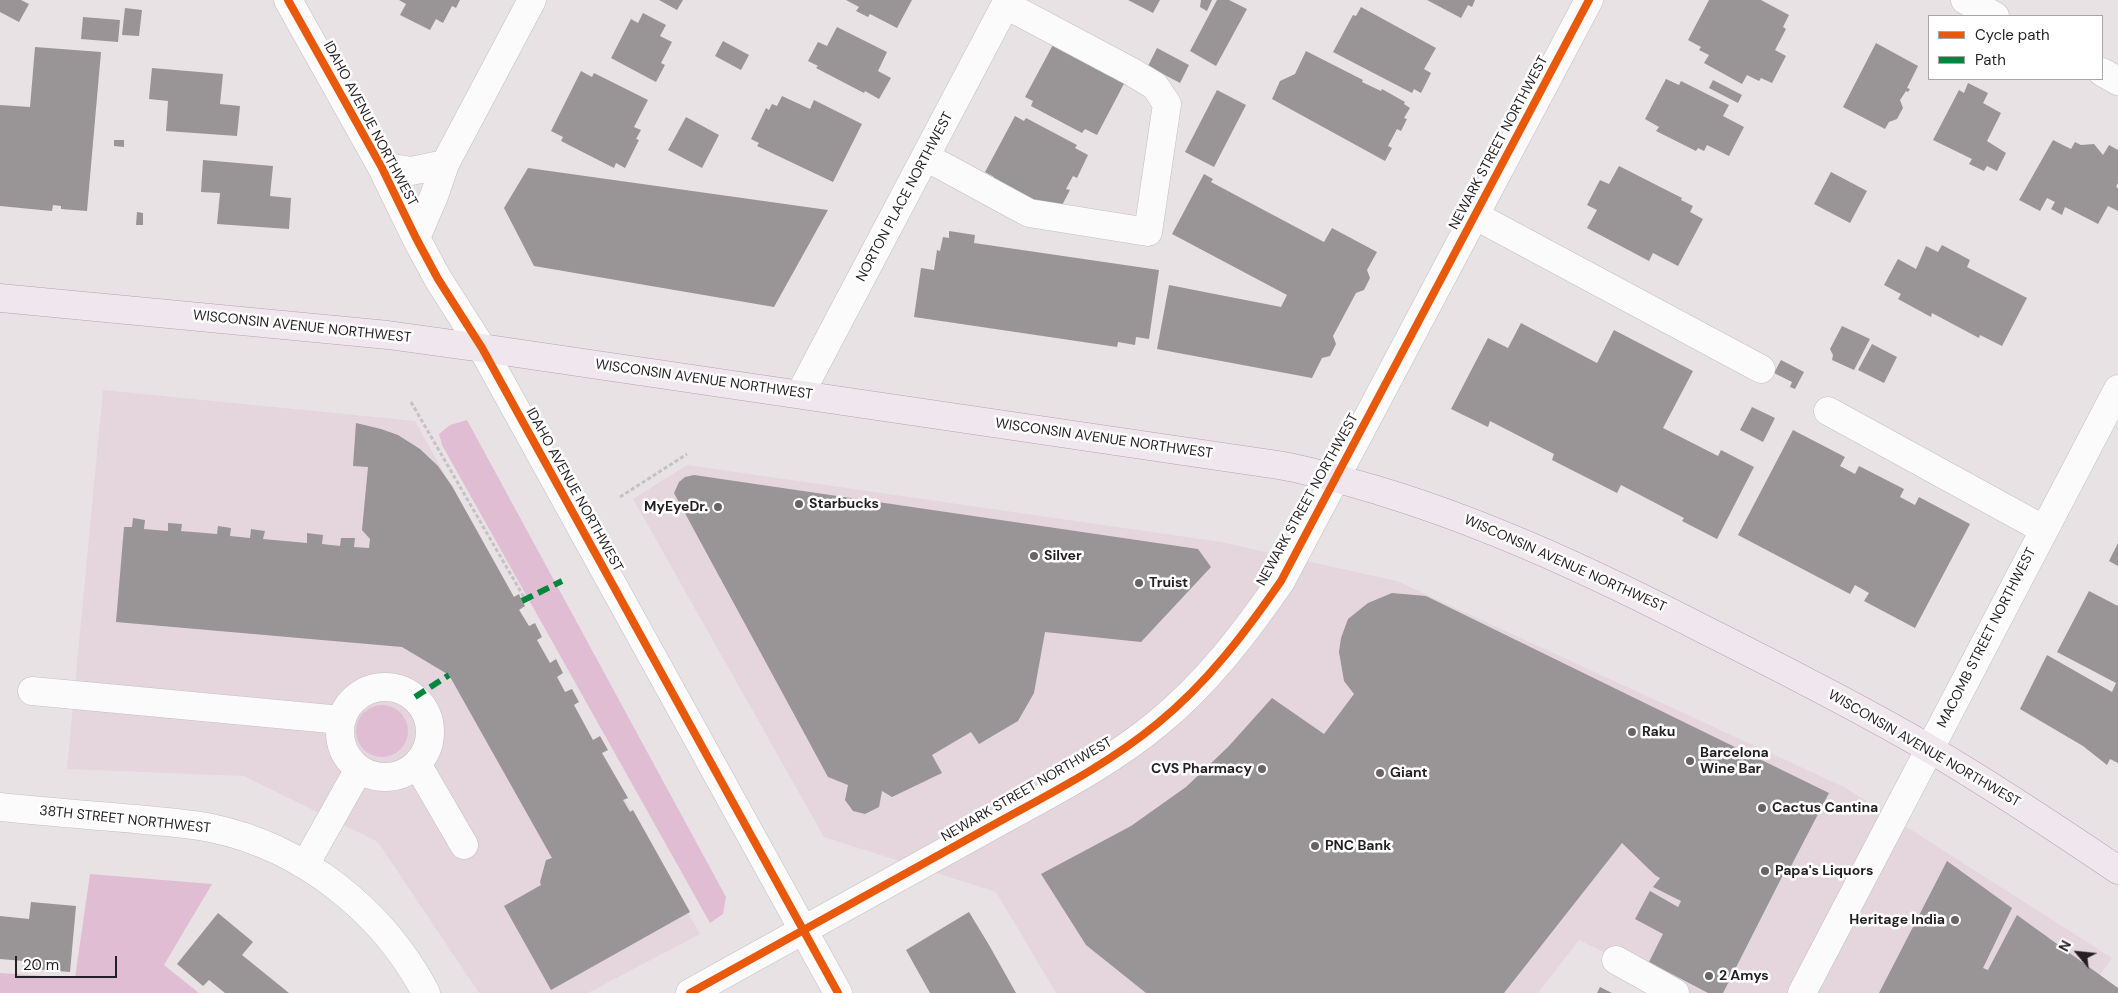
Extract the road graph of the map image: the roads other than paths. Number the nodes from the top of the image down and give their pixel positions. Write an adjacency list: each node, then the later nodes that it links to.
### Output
1 (288, 0): 11 (street, IDAHO AVENUE NORTHWEST)
2 (532, 0): 10 (street)
3 (1589, 0): 12 (street, NEWARK STREET NORTHWEST)
4 (1964, 0): 6 (street)
5 (1007, 3): 9 (street, NORTON PLACE NORTHWEST); 9 (street)
6 (1993, 15)
7 (2103, 73): 8 (street)
8 (2118, 81)
9 (926, 157): 18 (street, NORTON PLACE NORTHWEST)
10 (445, 164): 11 (street); 13 (street)
11 (381, 166): 13 (street, IDAHO AVENUE NORTHWEST)
12 (1474, 216): 16 (street); 20 (street, NEWARK STREET NORTHWEST)
13 (416, 238): 15 (street, IDAHO AVENUE NORTHWEST)
14 (0, 298): 15 (main road, WISCONSIN AVENUE NORTHWEST)
15 (482, 348): 18 (main road, WISCONSIN AVENUE NORTHWEST); 31 (street, IDAHO AVENUE NORTHWEST)
16 (1761, 369)
17 (2118, 389): 21 (street, MACOMB STREET NORTHWEST)
18 (800, 394): 20 (main road, WISCONSIN AVENUE NORTHWEST)
19 (1828, 410): 21 (street)
20 (1336, 479): 24 (main road, WISCONSIN AVENUE NORTHWEST); 31 (street, NEWARK STREET NORTHWEST)
21 (2044, 529): 24 (street, MACOMB STREET NORTHWEST)
22 (32, 691): 23 (street)
23 (341, 720): 25 (street); 26 (street)
24 (1930, 749): 30 (main road, WISCONSIN AVENUE NORTHWEST); 37 (street, MACOMB STREET NORTHWEST)
25 (417, 764): 26 (street); 28 (street)
26 (359, 769): 29 (street)
27 (0, 807): 29 (street, 38TH STREET NORTHWEST)
28 (464, 845)
29 (304, 865): 33 (street, 38TH STREET NORTHWEST)
30 (2118, 870)
31 (804, 932): 34 (street, NEWARK STREET NORTHWEST); 35 (street, IDAHO AVENUE NORTHWEST)
32 (1616, 960): 36 (street)
33 (426, 993)
34 (690, 993)
35 (838, 993)
36 (1676, 993)
37 (1802, 993)

